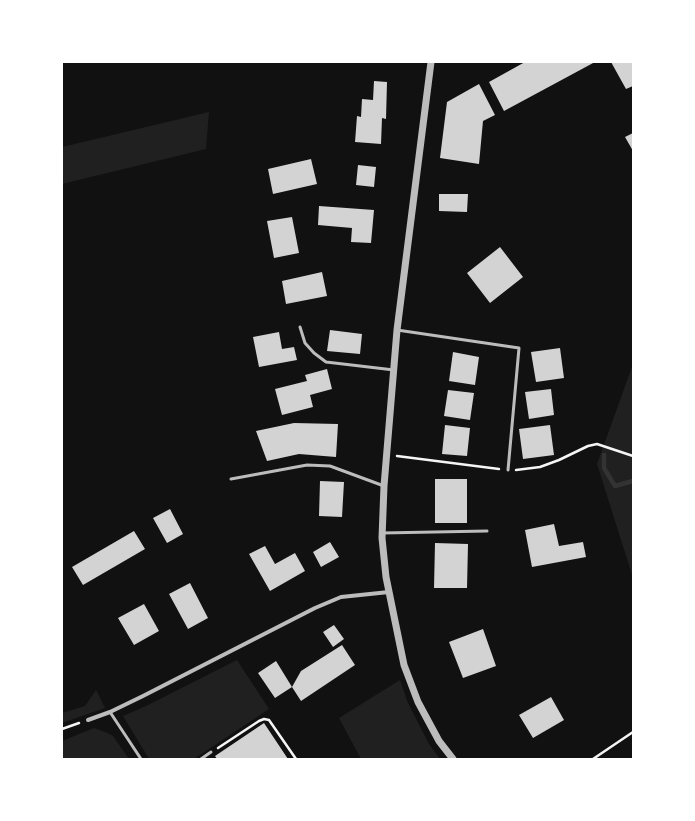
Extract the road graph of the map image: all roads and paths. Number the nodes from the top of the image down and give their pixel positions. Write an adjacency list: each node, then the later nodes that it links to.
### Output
1 (431, 62): 3 (street)
2 (300, 327): 4 (lane)
3 (397, 330): 4 (street); 5 (lane)
4 (394, 370): 7 (street)
5 (508, 470)
6 (231, 479): 7 (lane)
7 (384, 486): 9 (street)
8 (487, 531): 9 (lane)
9 (382, 533): 10 (street)
10 (389, 592): 11 (street); 19 (street)
11 (110, 712): 12 (street); 16 (lane)
12 (88, 720): 13 (path)
13 (62, 729)
14 (633, 732): 20 (path)
15 (211, 752): 17 (lane); 18 (path)
16 (141, 759)
17 (201, 759)
18 (296, 759)
19 (453, 759)
20 (593, 759)

